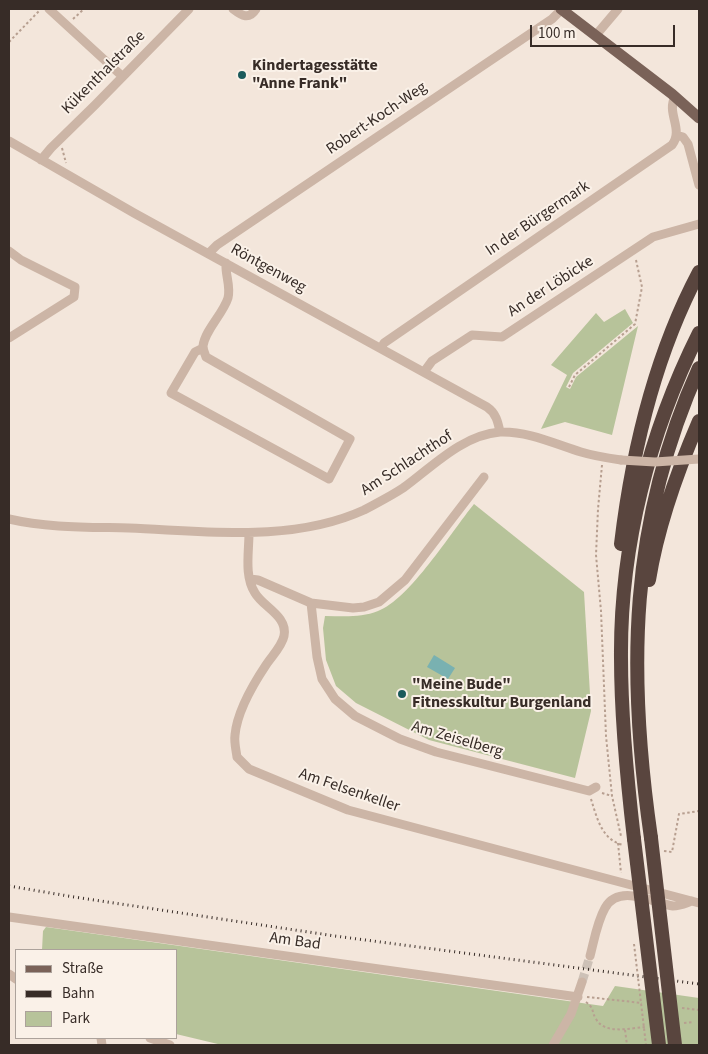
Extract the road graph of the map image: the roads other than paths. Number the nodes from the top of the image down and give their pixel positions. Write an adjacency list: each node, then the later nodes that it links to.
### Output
1 (49, 9): 8 (street)
2 (190, 9): 8 (street, Kükenthalstraße)
3 (233, 9): 4 (street)
4 (256, 9)
5 (561, 9): 7 (main road); 17 (street, Robert-Koch-Weg)
6 (618, 9): 7 (street)
7 (596, 36): 9 (main road)
8 (122, 76): 13 (street, Kükenthalstraße)
9 (675, 98): 10 (main road); 11 (street)
10 (699, 118)
11 (676, 135): 14 (street); 23 (street, In der Bürgermark)
12 (9, 142): 13 (street, Röntgenweg)
13 (41, 160): 17 (street, Röntgenweg)
14 (699, 185)
15 (699, 224): 25 (street, An der Löbicke)
16 (9, 251): 21 (street)
17 (208, 253): 18 (street, Röntgenweg)
18 (226, 263): 22 (street); 23 (street, Röntgenweg)
19 (699, 272): 34 (highway)
20 (699, 333): 34 (highway)
21 (9, 338)
22 (203, 348): 22 (street)
23 (381, 348): 25 (street, Röntgenweg)
24 (699, 368): 35 (highway)
25 (424, 372): 27 (street, Röntgenweg)
26 (699, 421): 35 (highway)
27 (500, 432): 28 (street, Am Schlachthof, bridge); 31 (street, Am Schlachthof)
28 (699, 459)
29 (484, 477): 33 (street)
30 (9, 519): 31 (street, Am Schlachthof)
31 (249, 532): 32 (street, Am Felsenkeller)
32 (250, 579): 33 (street); 37 (street, Am Felsenkeller)
33 (311, 603): 36 (street, Am Zeiselberg)
34 (623, 604): 45 (highway, bridge)
35 (637, 623): 46 (highway, bridge)
36 (592, 789)
37 (696, 902): 39 (street)
38 (9, 917): 41 (street, Am Bad)
39 (590, 956)
40 (582, 982): 41 (street)
41 (578, 997): 44 (street)
42 (153, 1039): 43 (street)
43 (170, 1045)
44 (553, 1045)
45 (659, 1045)
46 (675, 1045)

